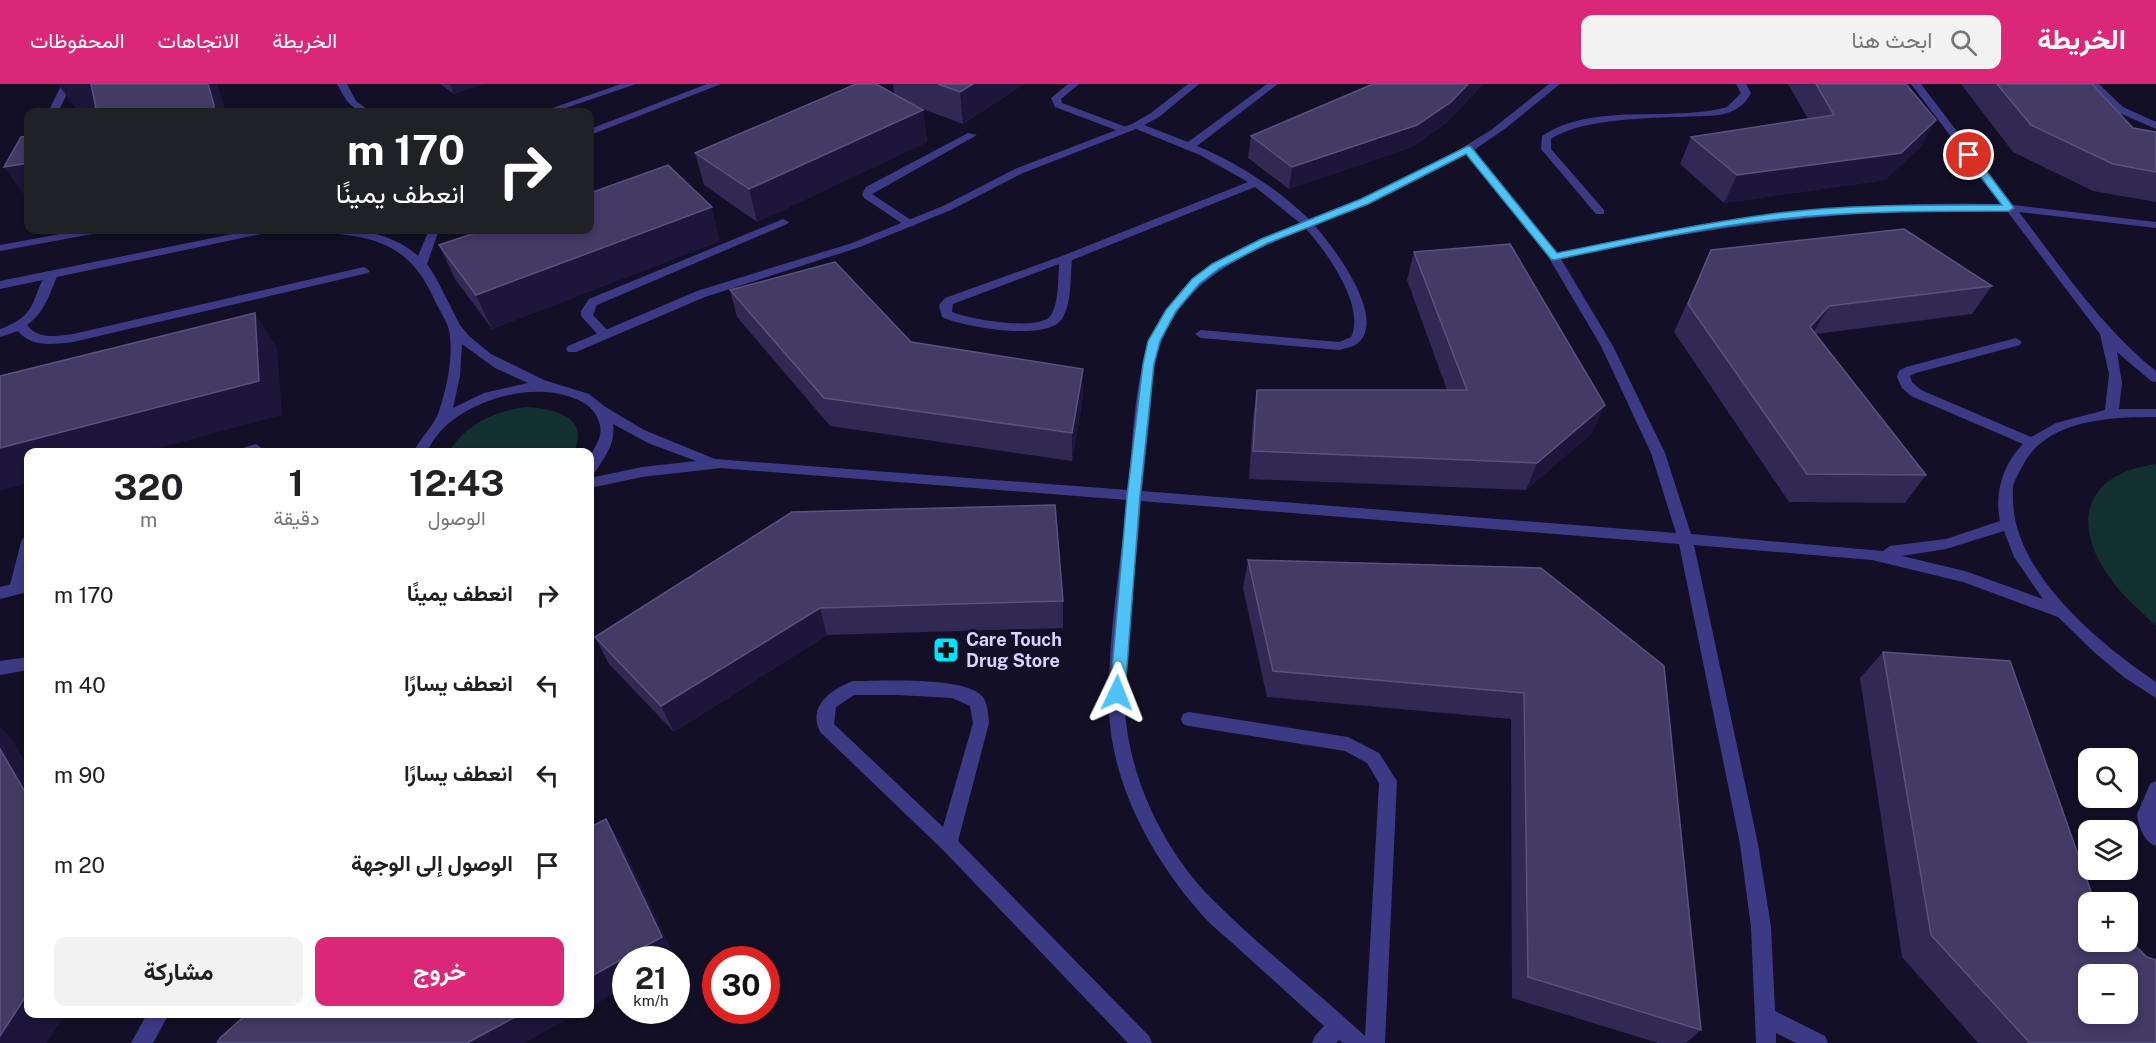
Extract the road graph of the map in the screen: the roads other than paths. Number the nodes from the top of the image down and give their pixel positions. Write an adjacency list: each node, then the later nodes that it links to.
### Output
1 (67, 84): 12 (street)
2 (342, 84): 13 (street)
3 (631, 84): 14 (street)
4 (716, 84): 17 (street)
5 (1074, 84): 16 (street)
6 (1194, 84): 16 (street)
7 (1273, 84): 19 (street)
8 (1555, 84): 20 (street)
9 (1742, 84): 23 (street)
10 (1916, 84): 22 (street)
11 (2094, 84): 15 (street)
12 (55, 108)
13 (350, 108)
14 (558, 108)
15 (2156, 126)
16 (1131, 128): 19 (street); 25 (street)
17 (594, 130)
18 (972, 135): 25 (street)
19 (1191, 145): 21 (street)
20 (1468, 149): 26 (street); 33 (street)
21 (1255, 183): 26 (street); 34 (street)
22 (2009, 208): 27 (street); 33 (street); 40 (street)
23 (1600, 212)
24 (783, 222): 43 (street)
25 (909, 224): 43 (street)
26 (1308, 225): 44 (street); 58 (street)
27 (2156, 225)
28 (76, 234): 32 (street)
29 (247, 234): 37 (street)
30 (350, 234): 35 (street)
31 (432, 234): 35 (street)
32 (0, 248)
33 (1554, 257): 60 (street)
34 (1066, 258): 34 (street)
35 (421, 264): 41 (street)
36 (364, 271): 39 (street)
37 (51, 276): 38 (street); 39 (street)
38 (0, 285)
39 (21, 325): 42 (street)
40 (2102, 328): 47 (street); 50 (street)
41 (455, 329): 48 (street); 52 (street)
42 (0, 333)
43 (605, 334): 46 (street)
44 (1201, 334)
45 (2016, 342): 53 (street)
46 (572, 348)
47 (2156, 378)
48 (552, 388): 49 (street); 52 (street)
49 (601, 409): 55 (street); 56 (street)
50 (2111, 413): 51 (street); 53 (street)
51 (2156, 413)
52 (442, 422): 54 (street)
53 (2031, 442): 59 (street)
54 (423, 448)
55 (721, 463): 57 (street); 58 (street)
56 (594, 464)
57 (594, 482)
58 (1133, 496): 60 (street); 74 (street)
59 (2008, 524): 61 (street); 64 (street)
60 (1686, 540): 61 (street); 72 (street)
61 (1872, 554): 64 (street)
62 (23, 587): 63 (street)
63 (0, 593)
64 (2061, 612): 67 (street)
65 (24, 665): 66 (street)
66 (0, 668)
67 (2156, 691)
68 (1189, 719): 79 (street)
69 (2156, 789): 70 (street)
70 (2156, 838)
71 (948, 843): 71 (street); 76 (street)
72 (1766, 1017): 80 (street); 81 (street)
73 (157, 1018): 75 (street)
74 (1339, 1026): 77 (street); 78 (street)
75 (141, 1043)
76 (1142, 1043)
77 (1322, 1043)
78 (1358, 1043)
79 (1375, 1043)
80 (1766, 1043)
81 (1818, 1043)

